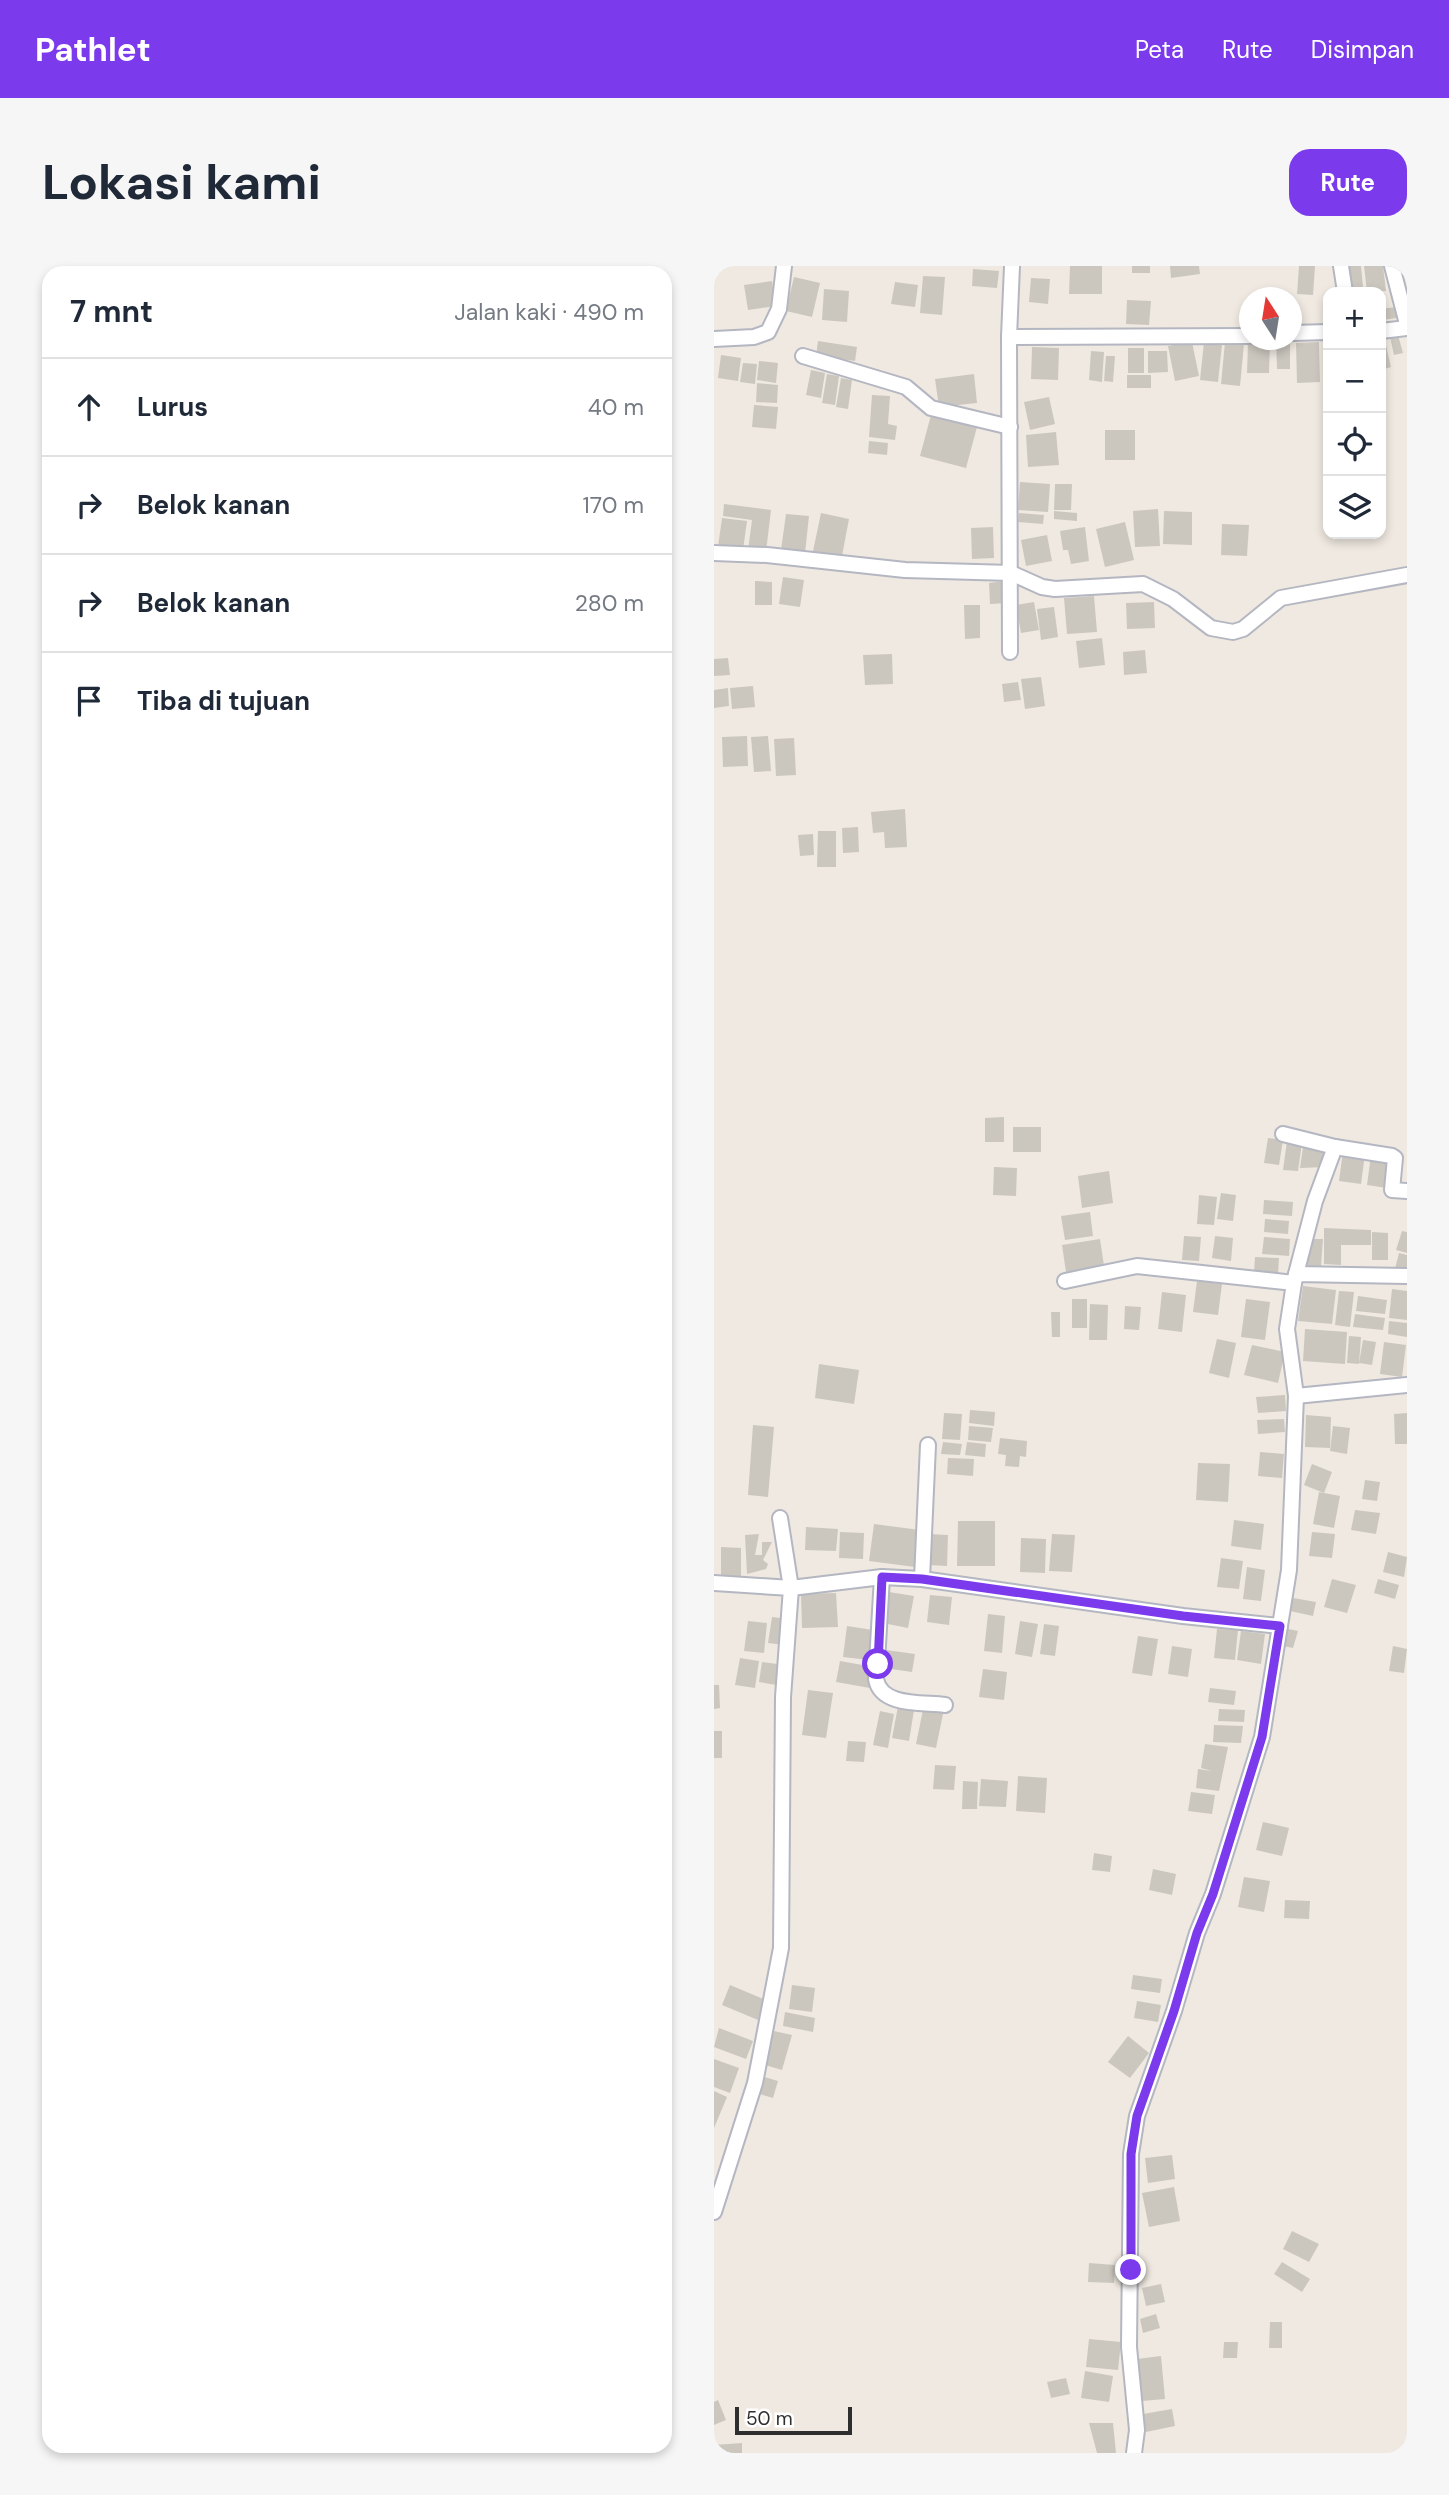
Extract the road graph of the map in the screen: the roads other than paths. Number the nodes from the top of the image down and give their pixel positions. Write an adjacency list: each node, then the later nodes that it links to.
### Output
1 (784, 266): 12 (street)
2 (1012, 266): 11 (street)
3 (1342, 266): 5 (street)
4 (1392, 266): 6 (street)
5 (1344, 287)
6 (1407, 326): 7 (street)
7 (1386, 330)
8 (1323, 332): 9 (street)
9 (1302, 333)
10 (1239, 337): 11 (street)
11 (1009, 338): 14 (street)
12 (714, 339)
13 (803, 356): 14 (street)
14 (1010, 427): 16 (street)
15 (714, 553): 16 (street)
16 (1011, 573): 17 (street); 18 (street)
17 (1407, 575)
18 (1010, 652)
19 (1283, 1134): 20 (street)
20 (1335, 1147): 21 (street); 23 (street)
21 (1407, 1191)
22 (1407, 1276): 23 (street)
23 (1295, 1278): 24 (street); 26 (street)
24 (1065, 1280)
25 (1407, 1385): 26 (street)
26 (1296, 1396): 33 (street)
27 (928, 1445): 30 (street)
28 (780, 1518): 32 (street)
29 (882, 1577): 30 (street); 32 (street); 34 (street)
30 (922, 1579): 33 (street)
31 (714, 1584): 32 (street)
32 (792, 1588): 35 (street)
33 (1280, 1626): 36 (street)
34 (945, 1705)
35 (714, 2212)
36 (1134, 2453)

